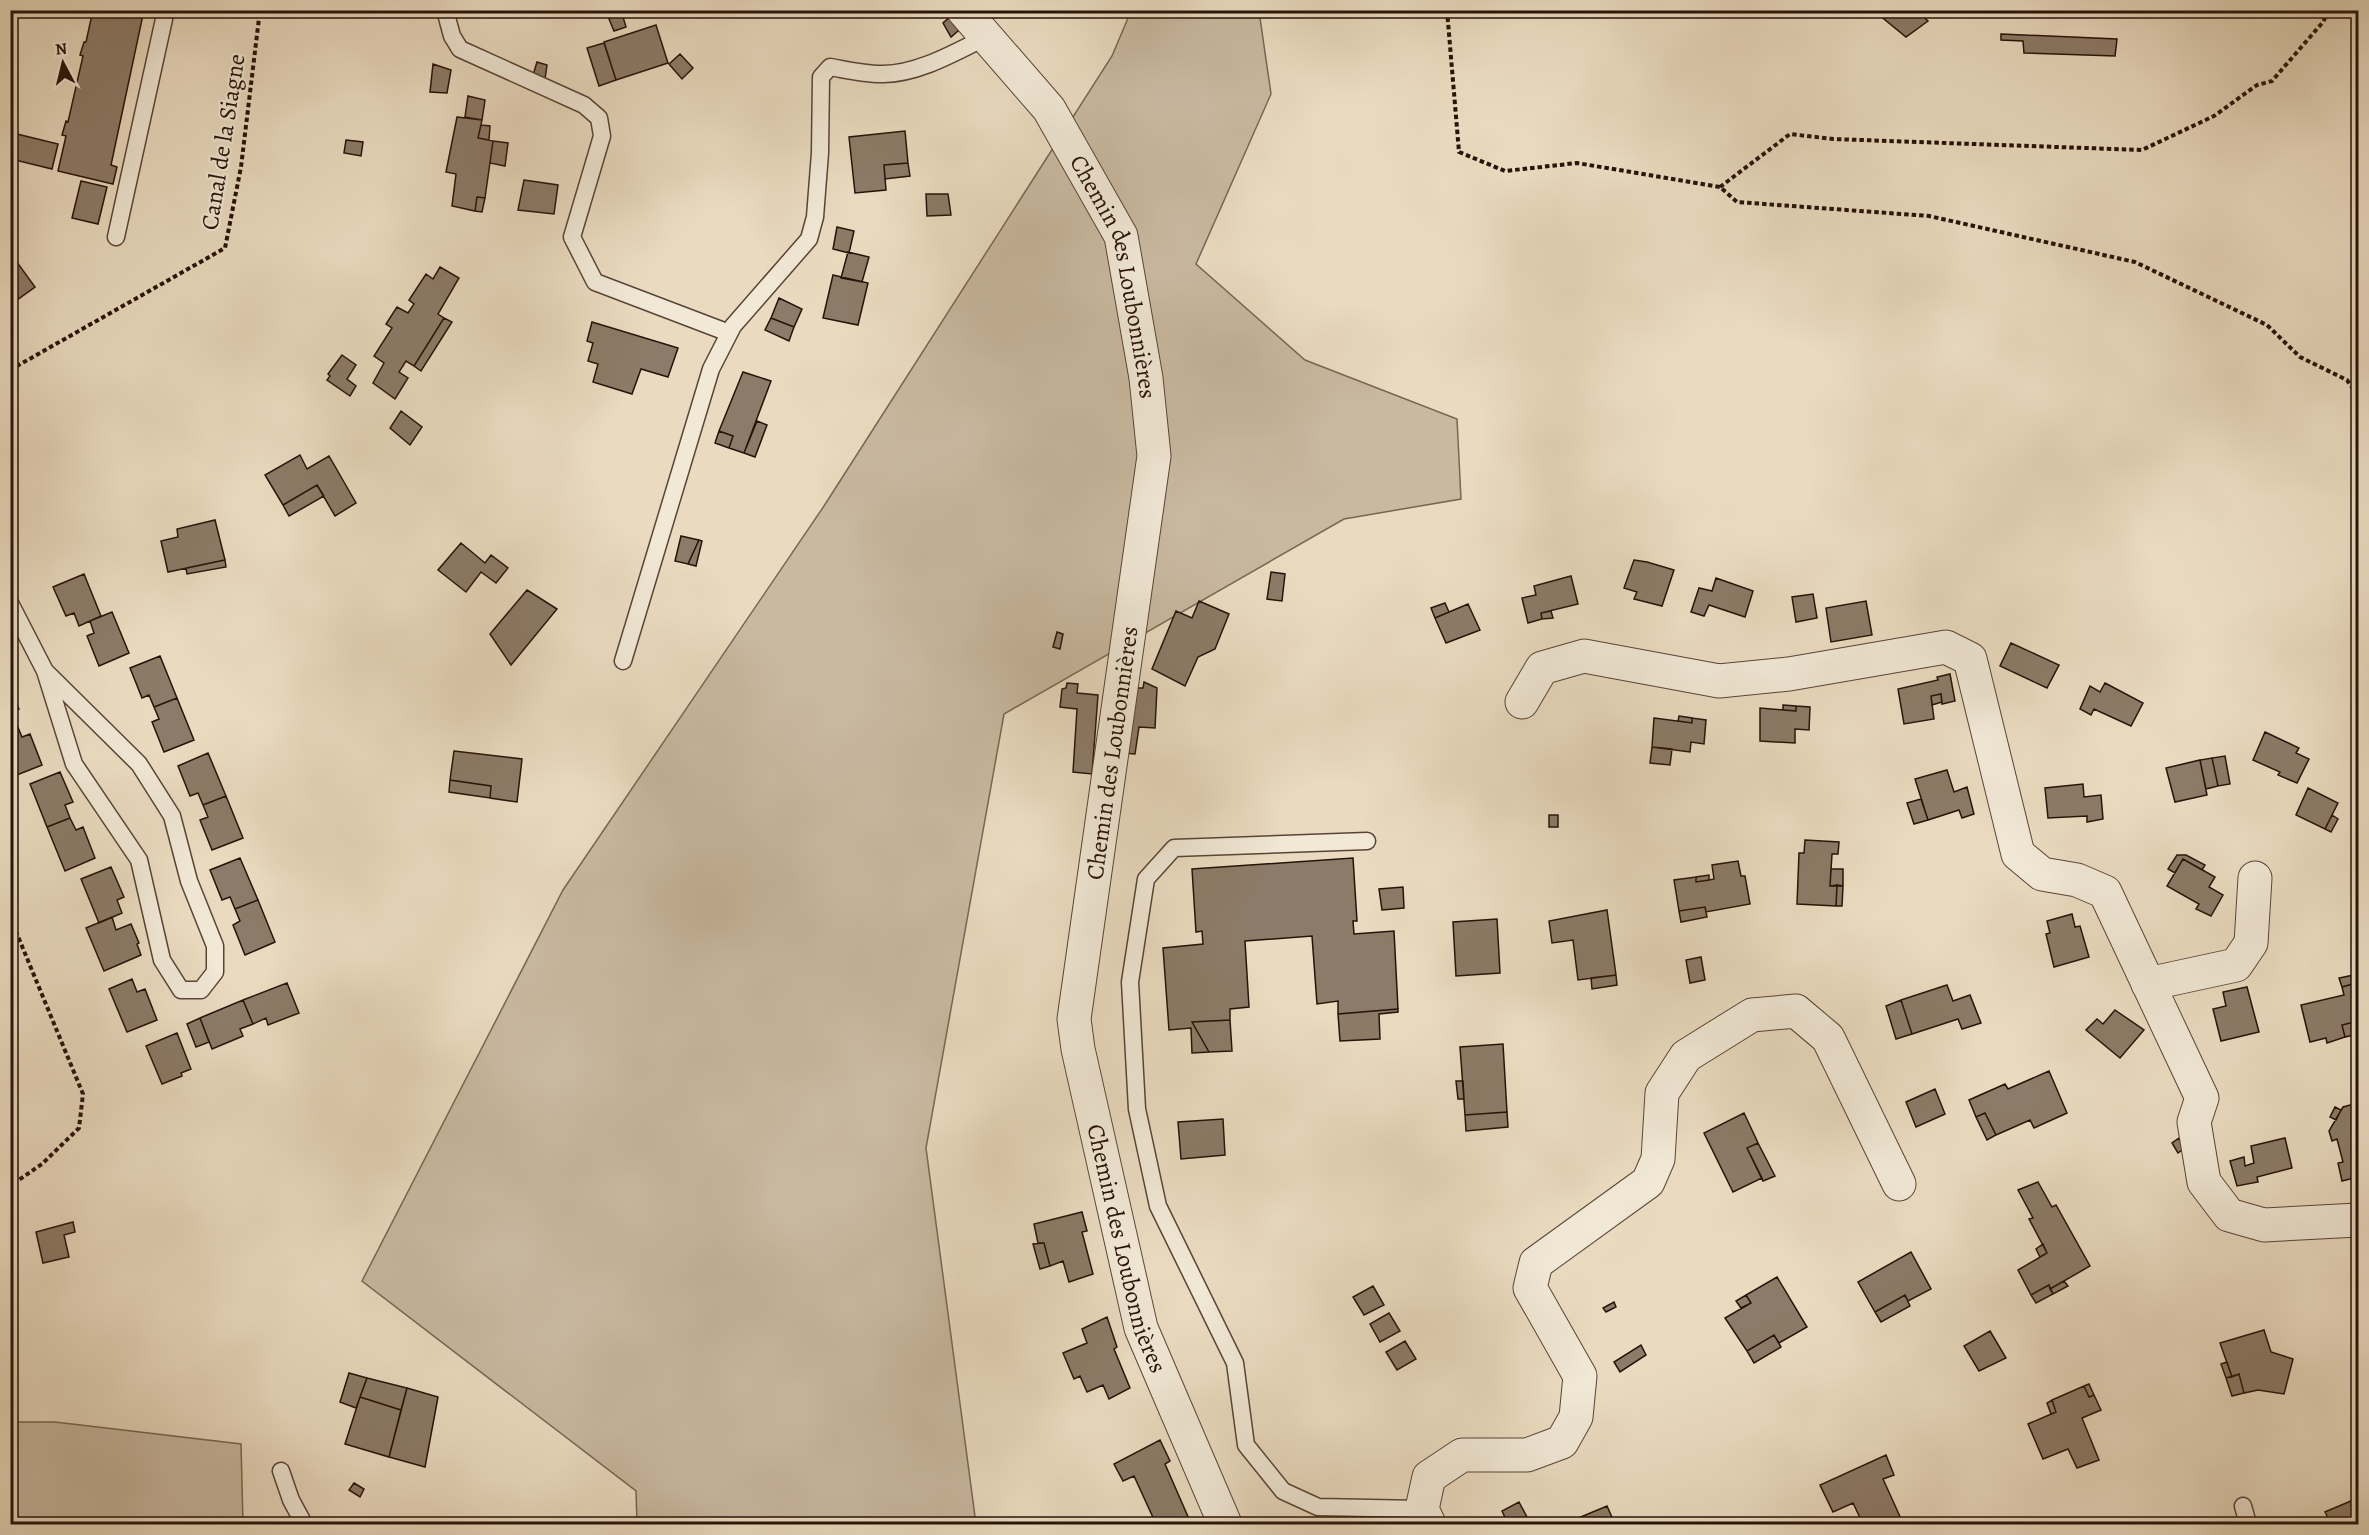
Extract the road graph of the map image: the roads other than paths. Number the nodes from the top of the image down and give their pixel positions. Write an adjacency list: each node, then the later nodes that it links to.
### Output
1 (166, 10): 5 (lane)
2 (445, 10): 6 (lane)
3 (963, 10): 4 (street, Chemin des Loubonnières)
4 (986, 37): 6 (lane); 20 (street, Chemin des Loubonnières)
5 (116, 237)
6 (729, 333): 8 (lane)
7 (10, 603): 9 (lane)
8 (623, 661)
9 (45, 671): 9 (lane)
10 (1522, 702): 13 (street)
11 (1367, 841): 18 (lane)
12 (2254, 879): 13 (street)
13 (2148, 984): 15 (street)
14 (1899, 1184): 18 (street)
15 (2358, 1220)
16 (281, 1471): 19 (lane)
17 (2243, 1506): 21 (lane)
18 (1425, 1517)
19 (304, 1524)
20 (1225, 1524)
21 (2248, 1524)

